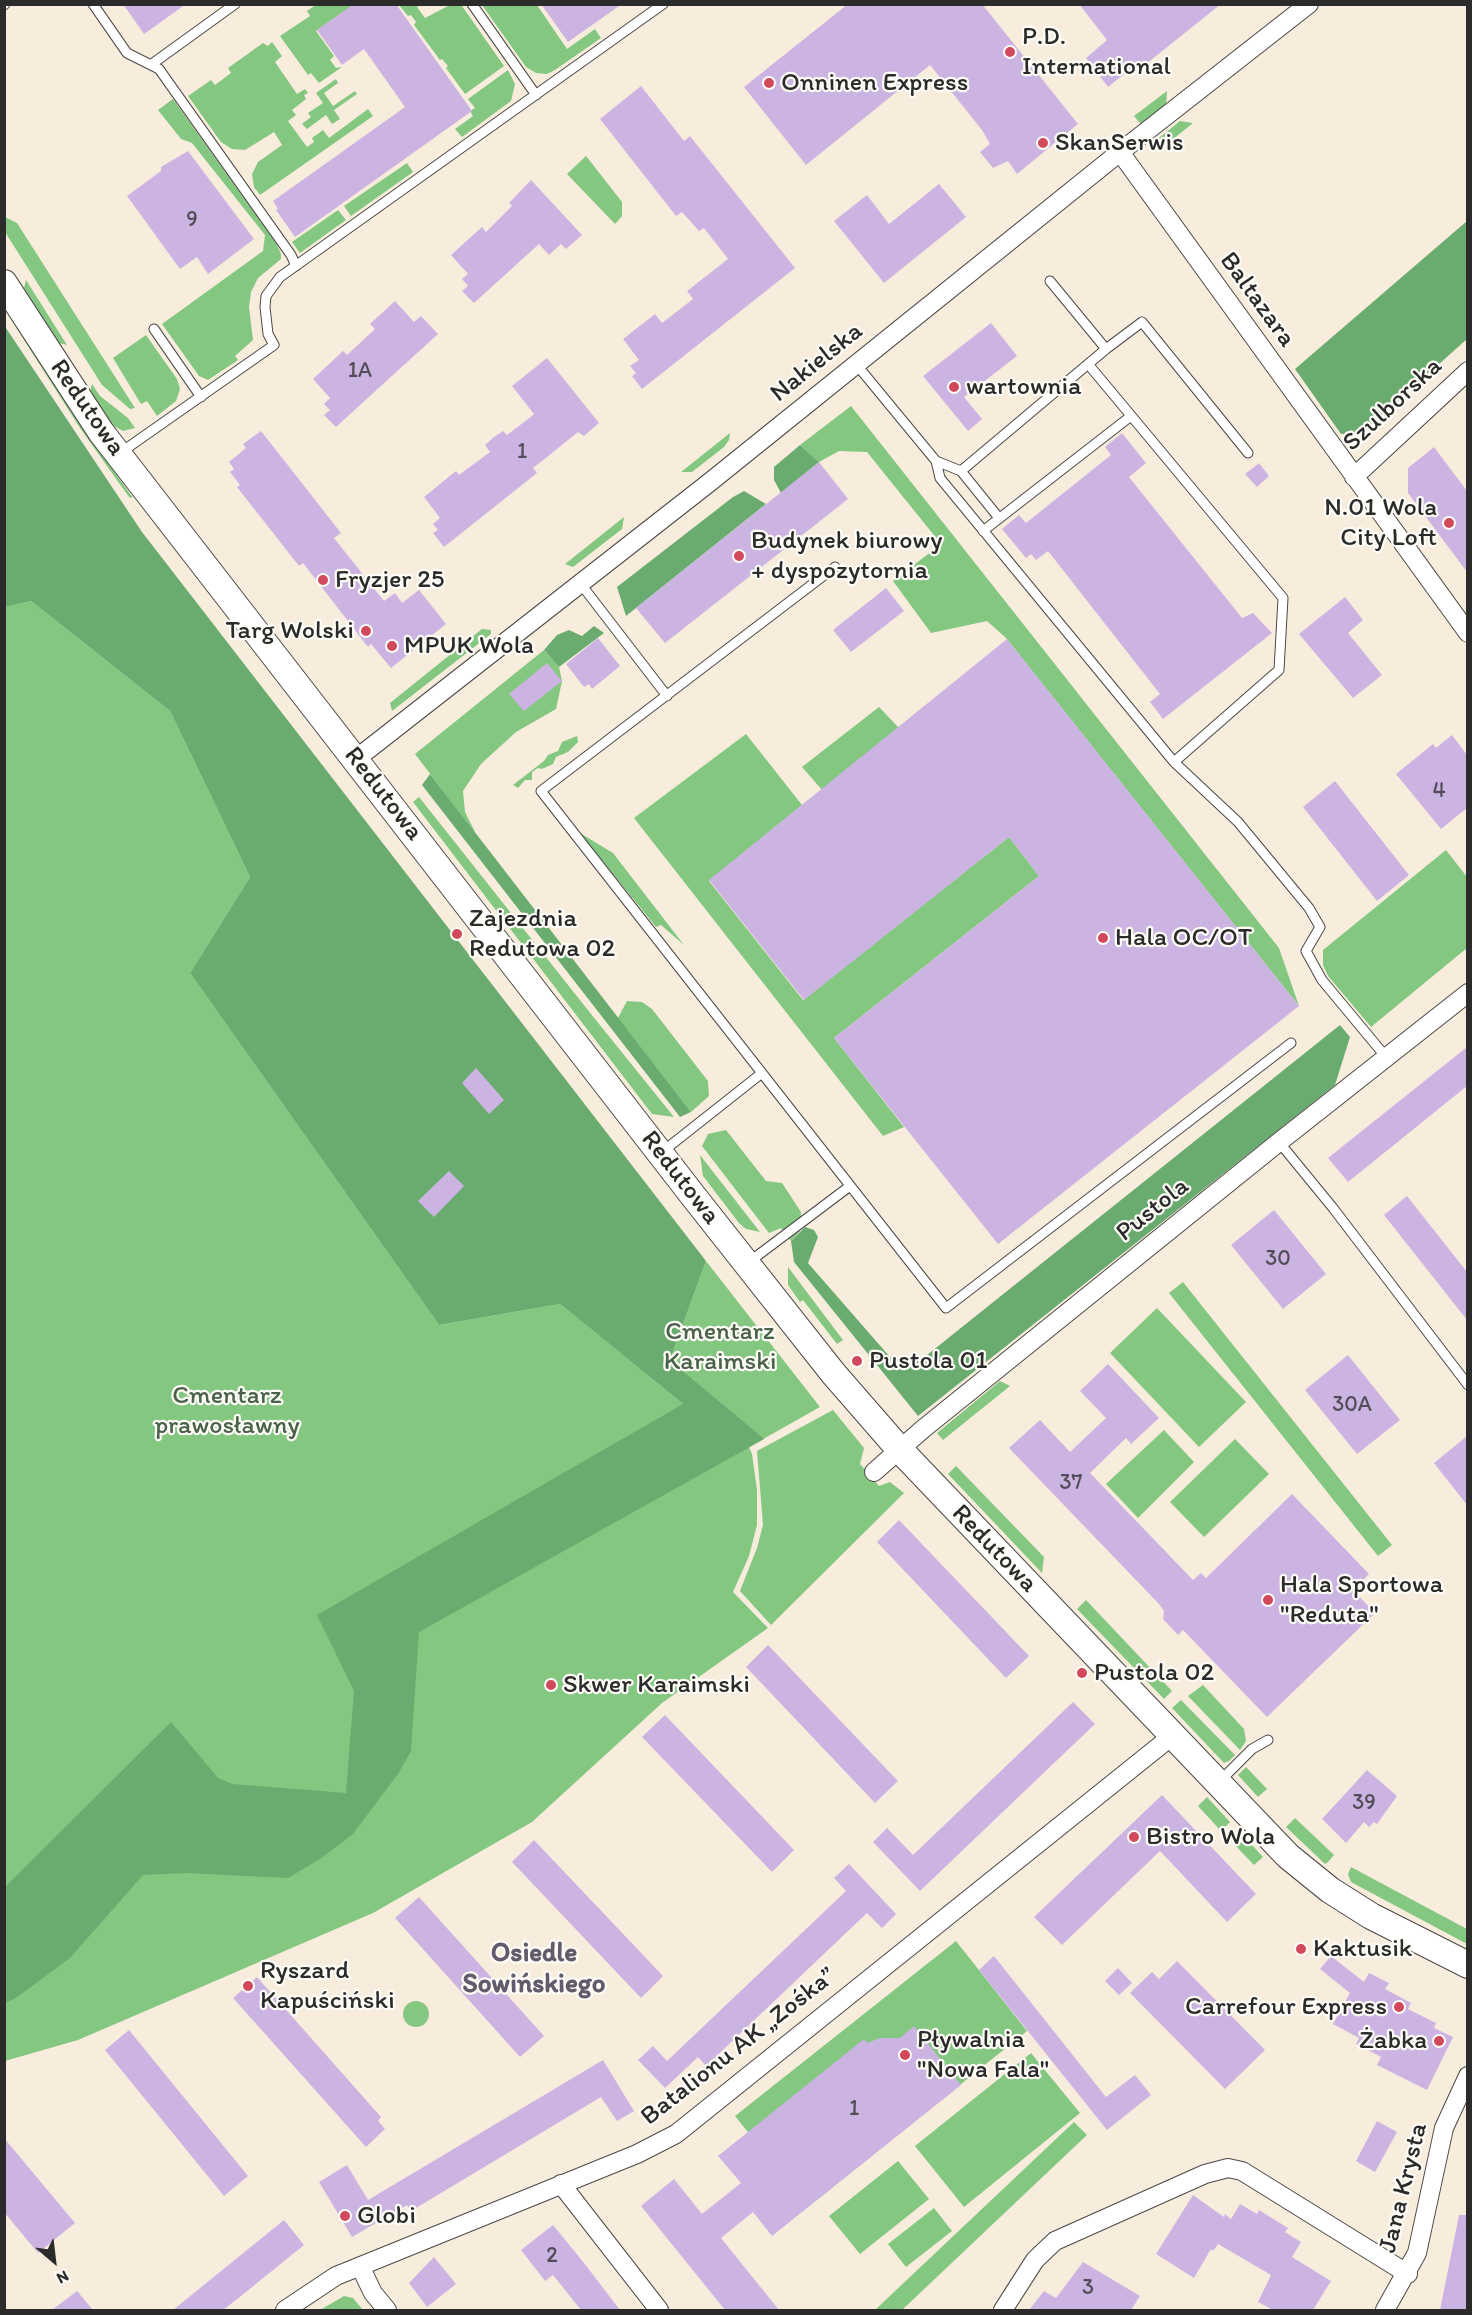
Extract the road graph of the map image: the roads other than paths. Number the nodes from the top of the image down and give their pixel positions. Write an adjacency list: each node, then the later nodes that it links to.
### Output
1 (93, 4): 6 (lane)
2 (235, 4): 6 (lane)
3 (472, 4): 7 (lane)
4 (663, 4): 7 (lane)
5 (1309, 4): 8 (street, Nakielska)
6 (152, 64): 9 (lane)
7 (536, 95): 9 (lane)
8 (1120, 152): 14 (street, Nakielska); 23 (street, Baltazara)
9 (296, 267): 17 (lane)
10 (1050, 281): 13 (lane)
11 (4, 283): 20 (street, Redutowa)
12 (154, 329): 17 (lane)
13 (1106, 349): 15 (lane); 19 (lane)
14 (856, 364): 21 (lane); 27 (street, Nakielska)
15 (1088, 364): 18 (lane); 22 (lane)
16 (1467, 371): 23 (street, Szulborska)
17 (201, 397): 20 (lane)
18 (1131, 416): 24 (lane); 31 (lane)
19 (1248, 453)
20 (118, 454): 30 (street, Redutowa)
21 (936, 461): 22 (lane); 25 (lane)
22 (961, 471): 24 (lane)
23 (1354, 477): 28 (street, Baltazara)
24 (999, 519): 25 (lane)
25 (983, 531): 31 (lane)
26 (835, 567): 29 (lane)
27 (580, 584): 29 (lane); 30 (street, Nakielska)
28 (1464, 623)
29 (667, 696): 35 (lane)
30 (356, 759): 37 (street, Redutowa)
31 (1174, 762): 34 (lane)
32 (1467, 993): 34 (street, Pustola)
33 (1291, 1043): 38 (lane)
34 (1386, 1057): 36 (street, Pustola)
35 (762, 1073): 37 (lane); 38 (lane)
36 (1279, 1142): 40 (lane); 41 (street, Pustola)
37 (660, 1153): 39 (street, Redutowa)
38 (850, 1186): 39 (lane)
39 (747, 1264): 41 (street, Redutowa)
40 (1467, 1385)
41 (900, 1450): 42 (street, Pustola); 43 (street, Redutowa)
42 (874, 1472)
43 (1172, 1736): 45 (street, Redutowa); 48 (street, Batalionu AK „Zośka”)
44 (1268, 1740): 45 (lane)
45 (1217, 1784): 46 (street, Redutowa)
46 (1467, 1965)
47 (1467, 2076): 50 (street, Jana Krysta)
48 (561, 2184): 49 (street, Batalionu AK „Zośka”); 53 (street)
49 (360, 2266): 51 (street, Batalionu AK „Zośka”); 52 (street)
50 (1408, 2274): 54 (street); 55 (street, Jana Krysta)
51 (285, 2310)
52 (387, 2310)
53 (659, 2310)
54 (1003, 2310)
55 (1385, 2310)

